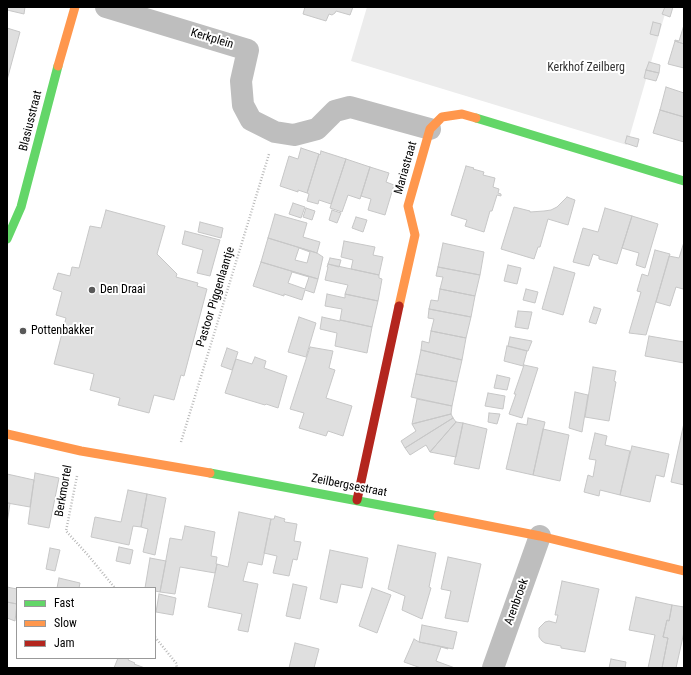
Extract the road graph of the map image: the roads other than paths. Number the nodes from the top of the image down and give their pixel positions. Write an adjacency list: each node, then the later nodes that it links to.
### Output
1 (74, 7): 5 (street, Blasiusstraat)
2 (106, 7): 3 (street, Kerkplein)
3 (430, 129): 4 (street, Mariastraat); 7 (street, Mariastraat)
4 (684, 181)
5 (7, 239)
6 (7, 434): 7 (street, Zeilbergsestraat)
7 (357, 500): 8 (street, Zeilbergsestraat)
8 (540, 536): 9 (street, Zeilbergsestraat); 10 (street, Arenbroek)
9 (684, 571)
10 (493, 668)

